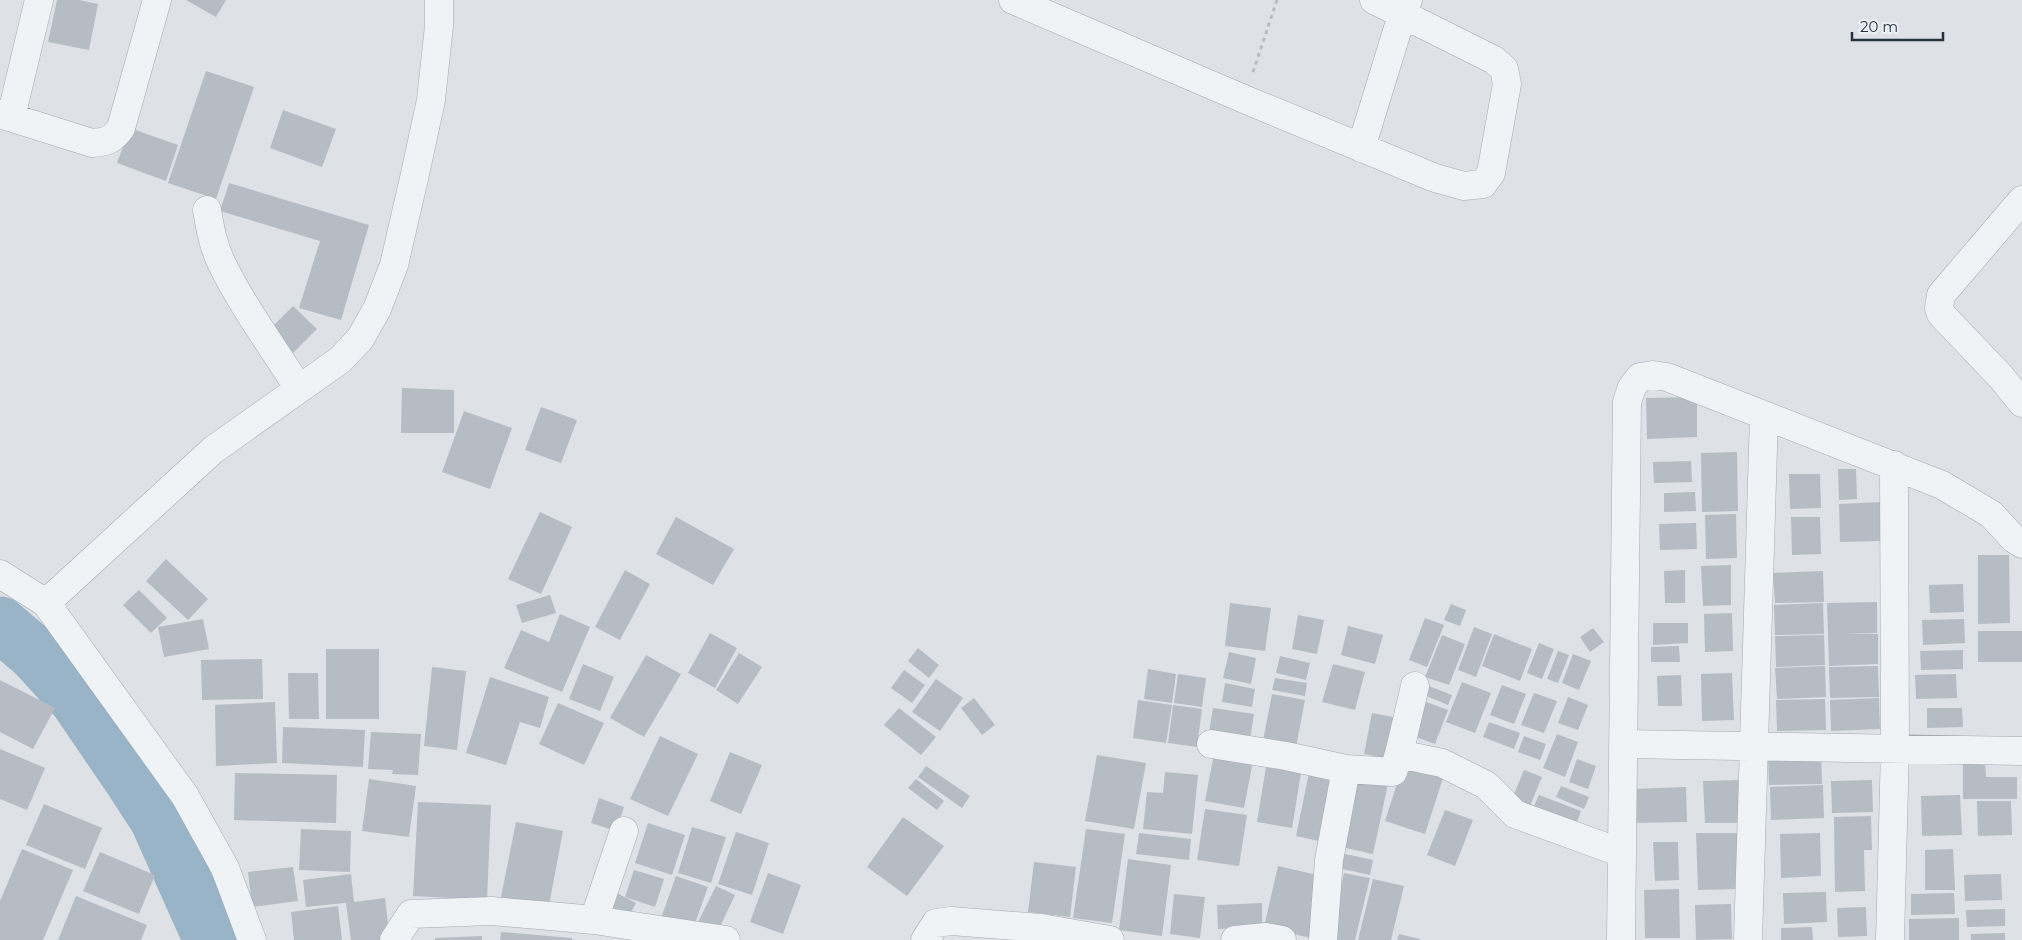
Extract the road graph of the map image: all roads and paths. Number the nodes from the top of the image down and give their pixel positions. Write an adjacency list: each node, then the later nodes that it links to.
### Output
1 (39, 0): 9 (street)
2 (157, 0): 9 (street)
3 (439, 0): 13 (street)
4 (1013, 0): 8 (street)
5 (1277, 0): 8 (path)
6 (1374, 0): 7 (street)
7 (1405, 8): 10 (street); 10 (street)
8 (1244, 99): 10 (street)
9 (5, 116)
10 (1361, 148)
11 (2022, 200): 14 (street)
12 (207, 210): 13 (street)
13 (299, 389): 19 (street)
14 (2022, 403)
15 (1764, 416): 16 (street); 22 (street); 23 (street)
16 (1894, 465): 17 (street); 24 (street)
17 (2022, 544)
18 (0, 574): 19 (street)
19 (46, 603): 31 (street)
20 (1415, 686): 26 (street)
21 (1211, 744): 27 (street)
22 (1624, 744): 23 (street); 29 (street)
23 (1754, 746): 24 (street); 40 (street)
24 (1895, 749): 25 (street); 41 (street)
25 (2022, 751)
26 (1399, 754): 27 (street); 29 (street)
27 (1346, 769): 38 (street)
28 (624, 831): 30 (street)
29 (1622, 853): 39 (street)
30 (587, 927): 32 (street); 33 (street)
31 (252, 940)
32 (394, 940)
33 (726, 940)
34 (925, 940): 35 (street)
35 (1110, 940)
36 (1234, 940): 37 (street)
37 (1282, 940)
38 (1323, 940)
39 (1621, 940)
40 (1748, 940)
41 (1890, 940)

